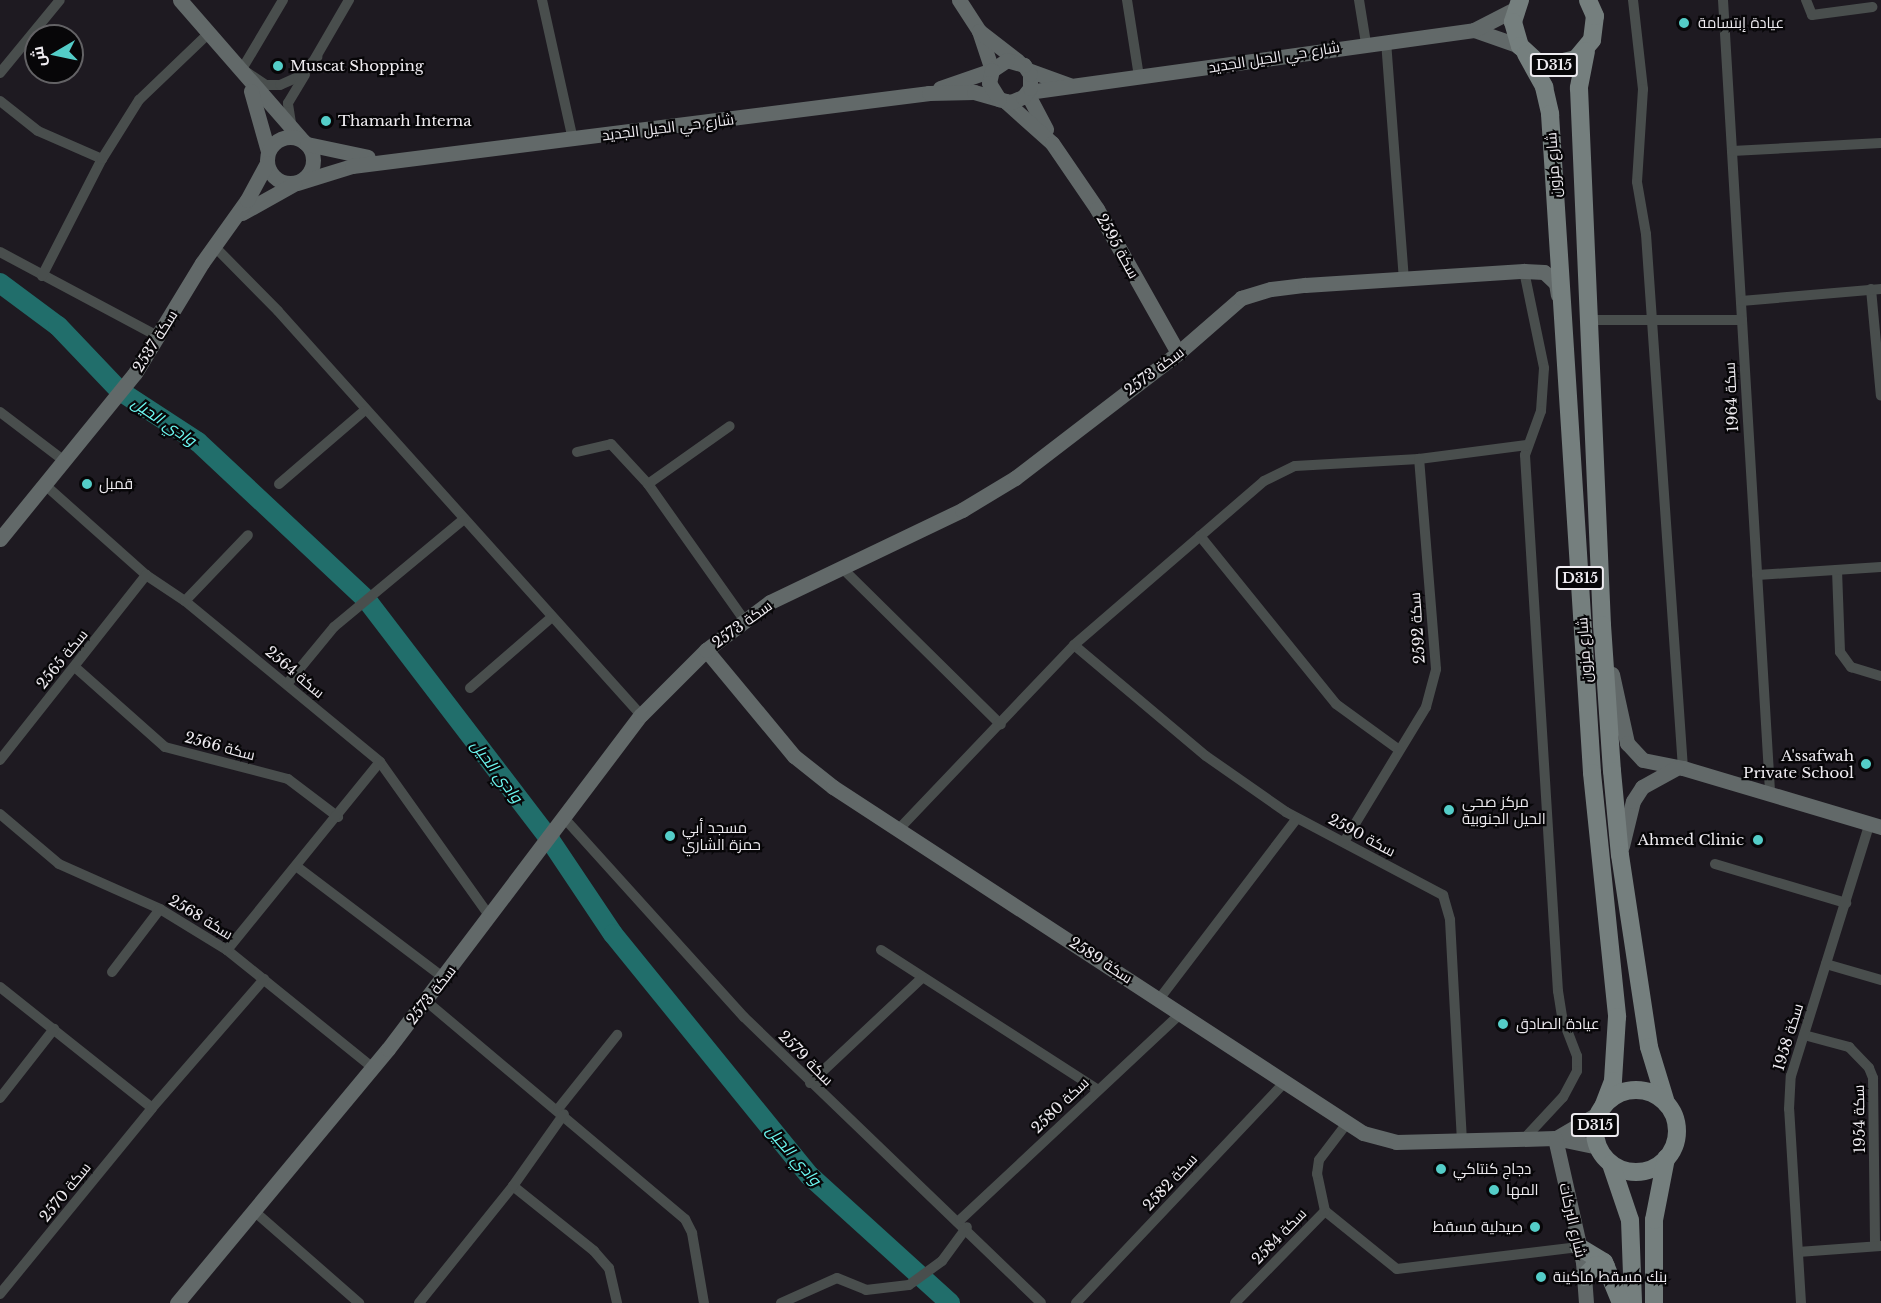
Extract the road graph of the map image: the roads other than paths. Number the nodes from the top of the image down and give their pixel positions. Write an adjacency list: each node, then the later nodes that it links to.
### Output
1 (60, 0): 27 (street)
2 (180, 0): 17 (street)
3 (349, 0): 23 (street)
4 (542, 0): 38 (street)
5 (959, 0): 16 (street)
6 (1127, 0): 29 (street)
7 (1359, 0): 19 (street)
8 (1588, 0): 21 (main road, D315)
9 (1633, 0): 59 (street)
10 (1723, 0): 42 (street, سكة 1964)
11 (1806, 0): 14 (street)
12 (280, 1): 25 (street)
13 (1518, 4): 15 (street, شارع حي الحيل الجديد); 20 (main road, D315)
14 (1872, 8)
15 (1474, 30): 18 (street, شارع حي الحيل الجديد); 20 (street, شارع حي الحيل الجديد)
16 (979, 31): 22 (street); 24 (street)
17 (209, 33): 25 (street); 44 (street)
18 (1386, 41): 19 (street, شارع حي الحيل الجديد); 53 (street)
19 (1366, 43): 29 (street, شارع حي الحيل الجديد)
20 (1523, 50): 21 (main road, D315); 48 (main road, شارع مزون / D315)
21 (1586, 51): 57 (main road, شارع مزون / D315)
22 (986, 52): 26 (street); 28 (street)
23 (317, 57): 25 (street); 37 (street)
24 (1023, 65): 26 (street); 30 (street, شارع حي الحيل الجديد); 33 (street)
25 (242, 69): 37 (street); 43 (street)
26 (992, 70): 28 (street, شارع حي الحيل الجديد); 35 (street)
27 (0, 73)
28 (969, 77): 32 (street, شارع حي الحيل الجديد)
29 (1139, 77): 30 (street, شارع حي الحيل الجديد)
30 (1075, 86): 31 (street, شارع حي الحيل الجديد)
31 (1054, 90): 33 (street, شارع حي الحيل الجديد); 36 (street)
32 (929, 93): 35 (street, شارع حي الحيل الجديد); 38 (street, شارع حي الحيل الجديد)
33 (1028, 93): 35 (street); 36 (street, سكة 2595)
34 (0, 100): 44 (street)
35 (1002, 100): 40 (street, سكة 2595)
36 (1038, 114): 40 (street, سكة 2595)
37 (293, 131): 39 (street)
38 (573, 140): 45 (street, شارع حي الحيل الجديد)
39 (306, 143): 43 (street); 45 (street); 46 (street)
40 (1052, 143): 61 (street, سكة 2595)
41 (1881, 143): 42 (street)
42 (1732, 151): 55 (street, سكة 1964)
43 (268, 157): 46 (street); 47 (street)
44 (102, 159): 52 (street)
45 (407, 159): 46 (street)
46 (296, 183): 47 (street)
47 (233, 220): 49 (street, سكة 2537)
48 (1558, 229): 51 (street); 56 (main road, شارع مزون / D315)
49 (214, 246): 60 (street, سكة 2537); 63 (street)
50 (0, 252): 52 (street)
51 (1524, 271): 53 (street, سكة 2573); 56 (street); 66 (street)
52 (42, 276): 60 (street)
53 (1404, 279): 61 (street, سكة 2573)
54 (1876, 289): 55 (street); 62 (street)
55 (1741, 301): 58 (street, سكة 1964)
56 (1563, 319): 134 (main road, شارع مزون / D315)
57 (1589, 320): 59 (street); 85 (main road, شارع مزون / D315)
58 (1742, 320): 59 (street); 81 (street, سكة 1964)
59 (1652, 321): 97 (street)
60 (159, 337): 68 (street, سكة 2537)
61 (1178, 353): 78 (street, سكة 2573)
62 (1881, 396)
63 (363, 411): 71 (street); 73 (street)
64 (0, 412): 68 (street)
65 (730, 426): 72 (street)
66 (1527, 445): 69 (street); 138 (street)
67 (577, 452): 72 (street)
68 (62, 459): 70 (street, سكة 2537)
69 (1419, 459): 75 (street); 94 (street, سكة 2592)
70 (44, 484): 76 (street, سكة 2537); 80 (street, سكة 2564)
71 (279, 484)
72 (648, 484): 84 (street)
73 (463, 520): 83 (street); 90 (street)
74 (248, 535): 82 (street)
75 (1200, 536): 86 (street); 94 (street)
76 (0, 539)
77 (1881, 567): 79 (street)
78 (842, 568): 84 (street, سكة 2573); 93 (street)
79 (1837, 570): 81 (street); 89 (street)
80 (146, 575): 82 (street, سكة 2564); 88 (street, سكة 2565)
81 (1757, 575): 98 (street, سكة 1964)
82 (185, 601): 90 (street, سكة 2564)
83 (552, 617): 91 (street); 92 (street)
84 (745, 621): 87 (street, سكة 2573)
85 (1602, 625): 97 (street); 106 (main road, شارع مزون / D315)
86 (1074, 645): 93 (street); 101 (street, سكة 2590)
87 (706, 650): 92 (street, سكة 2573); 104 (street, سكة 2589)
88 (76, 668): 95 (street, سكة 2565); 100 (street, سكة 2566)
89 (1881, 676)
90 (287, 684): 96 (street, سكة 2564)
91 (470, 688)
92 (641, 715): 102 (street, سكة 2573)
93 (1001, 725): 104 (street)
94 (1398, 750): 105 (street, سكة 2592)
95 (0, 760)
96 (380, 762): 100 (street); 111 (street, سكة 2564)
97 (1681, 767): 98 (street); 106 (street)
98 (1770, 792): 103 (street)
99 (0, 814): 110 (street, سكة 2568)
100 (338, 817): 108 (street)
101 (1297, 818): 105 (street, سكة 2590); 121 (street)
102 (565, 819): 111 (street, سكة 2573); 129 (street, سكة 2579)
103 (1876, 825): 109 (street, سكة 1958)
104 (898, 830): 121 (street, سكة 2589)
105 (1344, 842): 139 (street, سكة 2590)
106 (1620, 855): 132 (main road, شارع مزون / D315)
107 (1715, 864): 109 (street)
108 (296, 866): 112 (street); 116 (street)
109 (1846, 903): 114 (street, سكة 1958)
110 (160, 909): 112 (street, سكة 2568); 115 (street)
111 (491, 918): 116 (street, سكة 2573)
112 (227, 950): 118 (street, سكة 2568)
113 (881, 950): 117 (street)
114 (1826, 964): 119 (street); 126 (street, سكة 1958)
115 (112, 972)
116 (444, 978): 122 (street, سكة 2573)
117 (922, 978): 129 (street); 130 (street)
118 (264, 979): 127 (street, سكة 2568); 133 (street, سكة 2570)
119 (1881, 980)
120 (0, 987): 124 (street)
121 (1160, 998): 123 (street, سكة 2589)
122 (426, 1001): 127 (street, سكة 2573); 135 (street)
123 (1182, 1012): 128 (street, سكة 2589); 130 (street, سكة 2580)
124 (54, 1029): 131 (street); 133 (street)
125 (617, 1035): 135 (street)
126 (1804, 1035): 147 (street, سكة 1954); 149 (street, سكة 1958)
127 (373, 1068): 144 (street, سكة 2573)
128 (1286, 1081): 136 (street, سكة 2589); 160 (street, سكة 2582)
129 (810, 1083): 146 (street, سكة 2579)
130 (1097, 1089): 146 (street, سكة 2580)
131 (0, 1098)
132 (1666, 1103): 134 (main road, D315); 141 (main road, D315)
133 (152, 1108): 152 (street, سكة 2570)
134 (1601, 1109): 137 (street, سكة 2589); 140 (main road, D315)
135 (561, 1111): 143 (street); 157 (street)
136 (1348, 1122): 139 (street, سكة 2589); 145 (street, سكة 2584)
137 (1555, 1138): 138 (street, سكة 2589); 140 (street, سكة 2589); 148 (street, شارع البركات)
138 (1524, 1139): 139 (street, سكة 2589)
139 (1462, 1141)
140 (1598, 1147): 142 (main road, D315)
141 (1666, 1158): 142 (main road); 165 (main road, D315)
142 (1611, 1164): 164 (main road, D315)
143 (513, 1186): 155 (street); 156 (street)
144 (254, 1211): 153 (street, سكة 2573); 154 (street)
145 (1325, 1211): 148 (street); 161 (street, سكة 2584)
146 (963, 1224): 158 (street, سكة 2580); 159 (street, سكة 2579)
147 (1878, 1246): 149 (street, سكة 1954)
148 (1579, 1247): 150 (main road); 151 (street, شارع البركات)
149 (1798, 1251): 166 (street, سكة 1958)
150 (1606, 1266): 151 (main road); 163 (main road)
151 (1584, 1277): 162 (street, شارع البركات)
152 (0, 1294)
153 (177, 1303)
154 (358, 1303)
155 (419, 1303)
156 (617, 1303)
157 (704, 1303)
158 (781, 1303)
159 (1041, 1303)
160 (1076, 1303)
161 (1235, 1303)
162 (1586, 1303)
163 (1621, 1303)
164 (1633, 1303)
165 (1654, 1303)
166 (1801, 1303)

